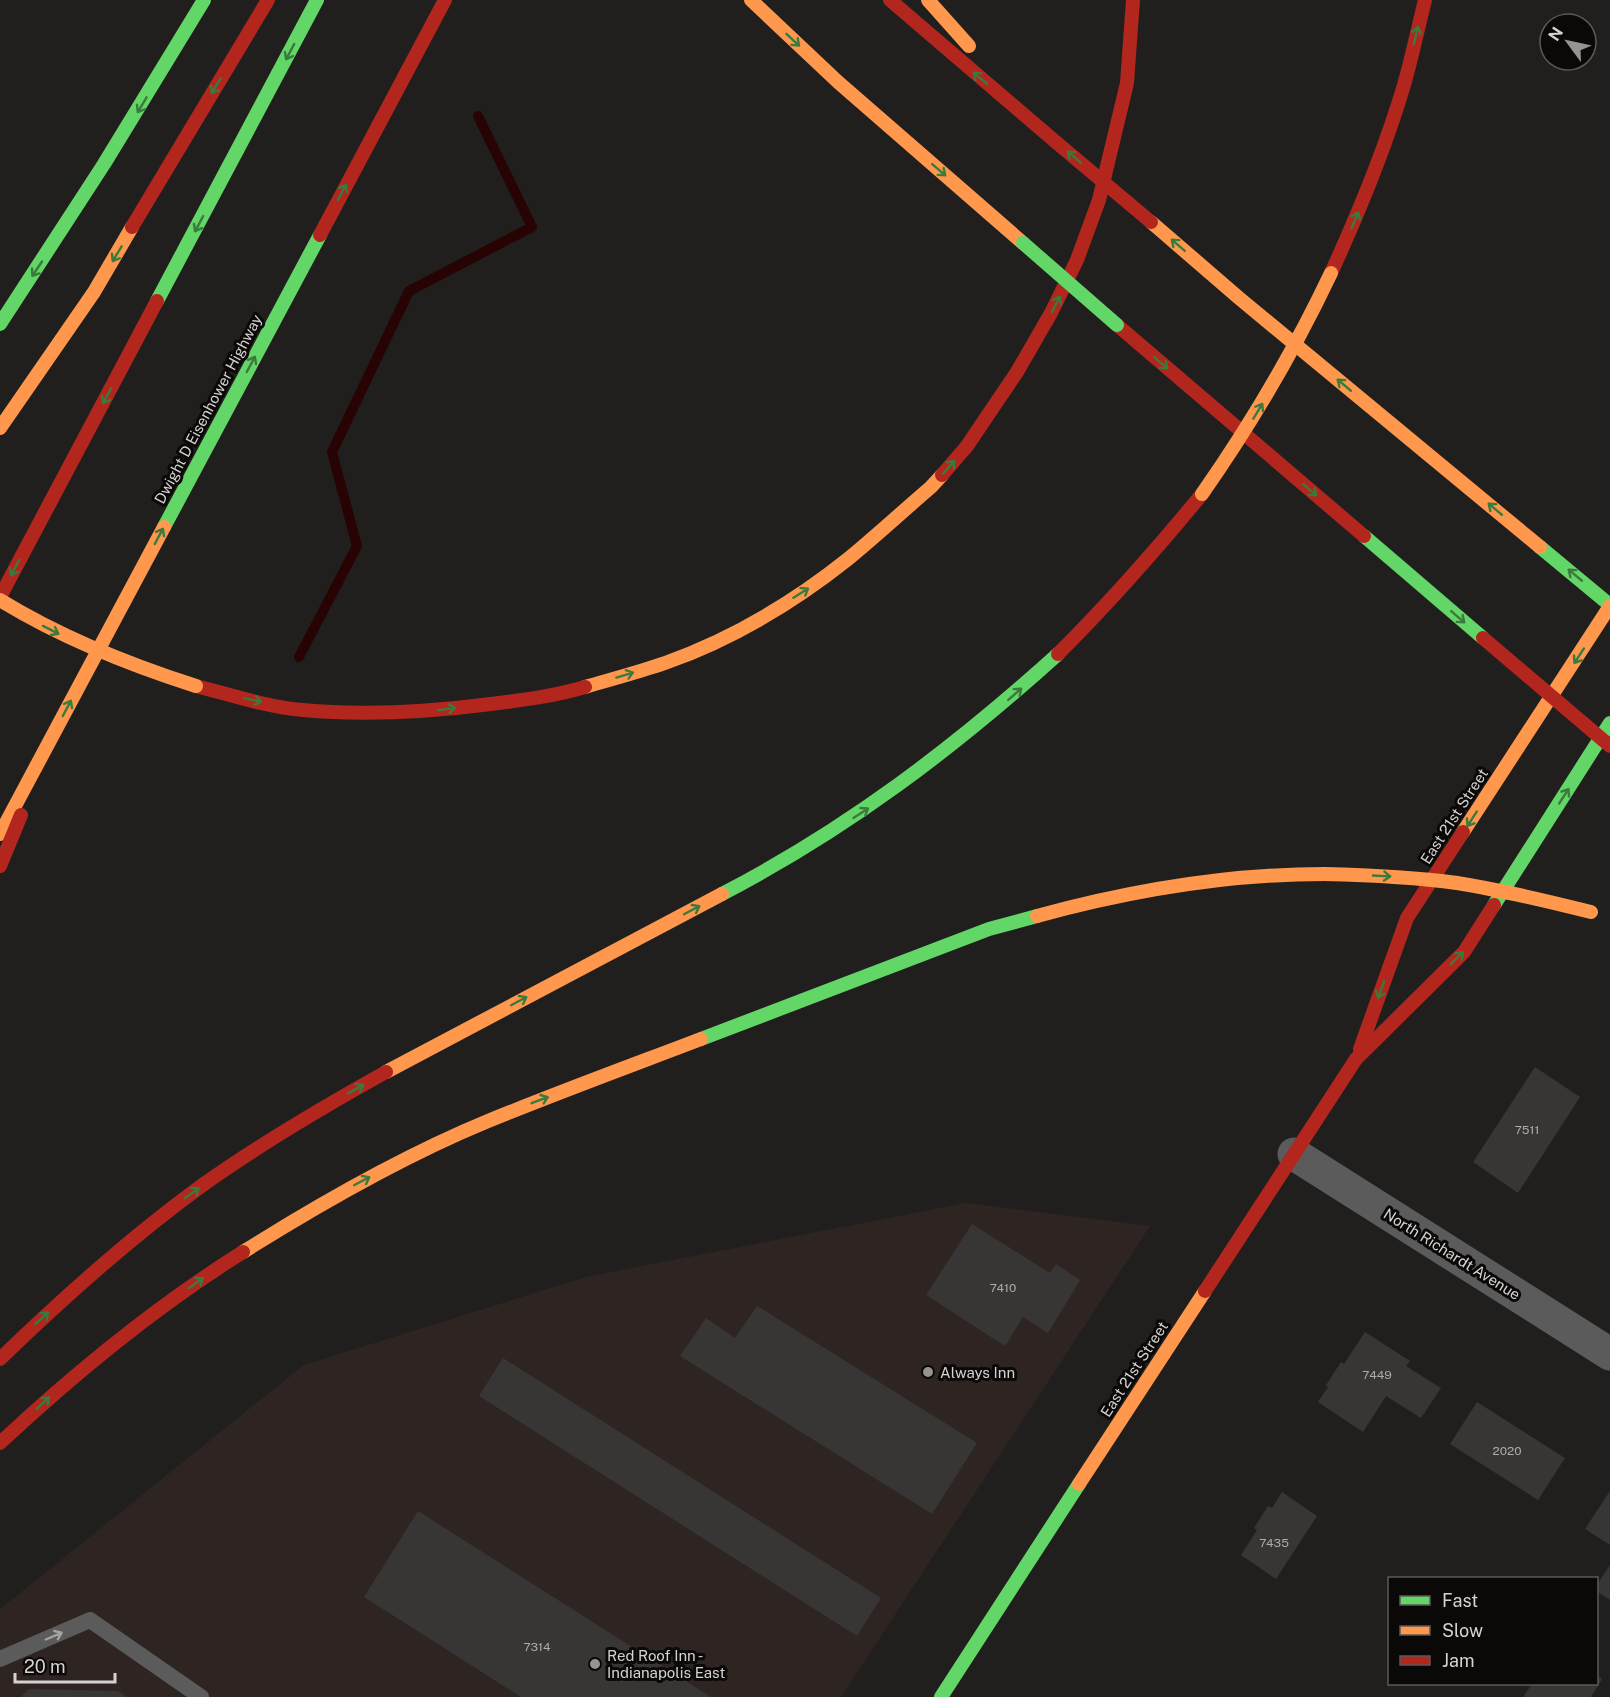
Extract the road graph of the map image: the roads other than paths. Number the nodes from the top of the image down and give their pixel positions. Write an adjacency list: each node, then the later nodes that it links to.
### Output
1 (204, 0): 11 (main road, one-way to 11)
2 (268, 0): 12 (main road, one-way to 12)
3 (317, 0): 13 (main road, one-way to 13)
4 (445, 0): 16 (main road, Dwight D Eisenhower Highway, one-way to 4)
5 (751, 0): 17 (main road, one-way to 17, bridge)
6 (890, 0): 10 (main road, one-way to 6)
7 (928, 0): 10 (main road)
8 (1132, 0): 13 (main road, one-way to 8, bridge)
9 (1425, 0): 24 (main road, one-way to 9, bridge)
10 (1057, 143): 14 (main road, one-way to 10, bridge)
11 (0, 324)
12 (0, 428)
13 (0, 599)
14 (1610, 605): 21 (main road, East 21st Street, one-way to 21)
15 (1610, 723): 21 (main road, East 21st Street, one-way to 15)
16 (56, 730): 18 (main road, Dwight D Eisenhower Highway); 19 (main road)
17 (1610, 746)
18 (0, 834)
19 (0, 866)
20 (1596, 913): 25 (main road, one-way to 20, bridge)
21 (1356, 1059): 22 (main road, East 21st Street)
22 (1294, 1154): 23 (street, North Richardt Avenue); 28 (main road, East 21st Street)
23 (1610, 1354)
24 (0, 1359)
25 (0, 1443)
26 (0, 1659): 27 (lane, one-way to 27)
27 (201, 1697)
28 (941, 1697)

